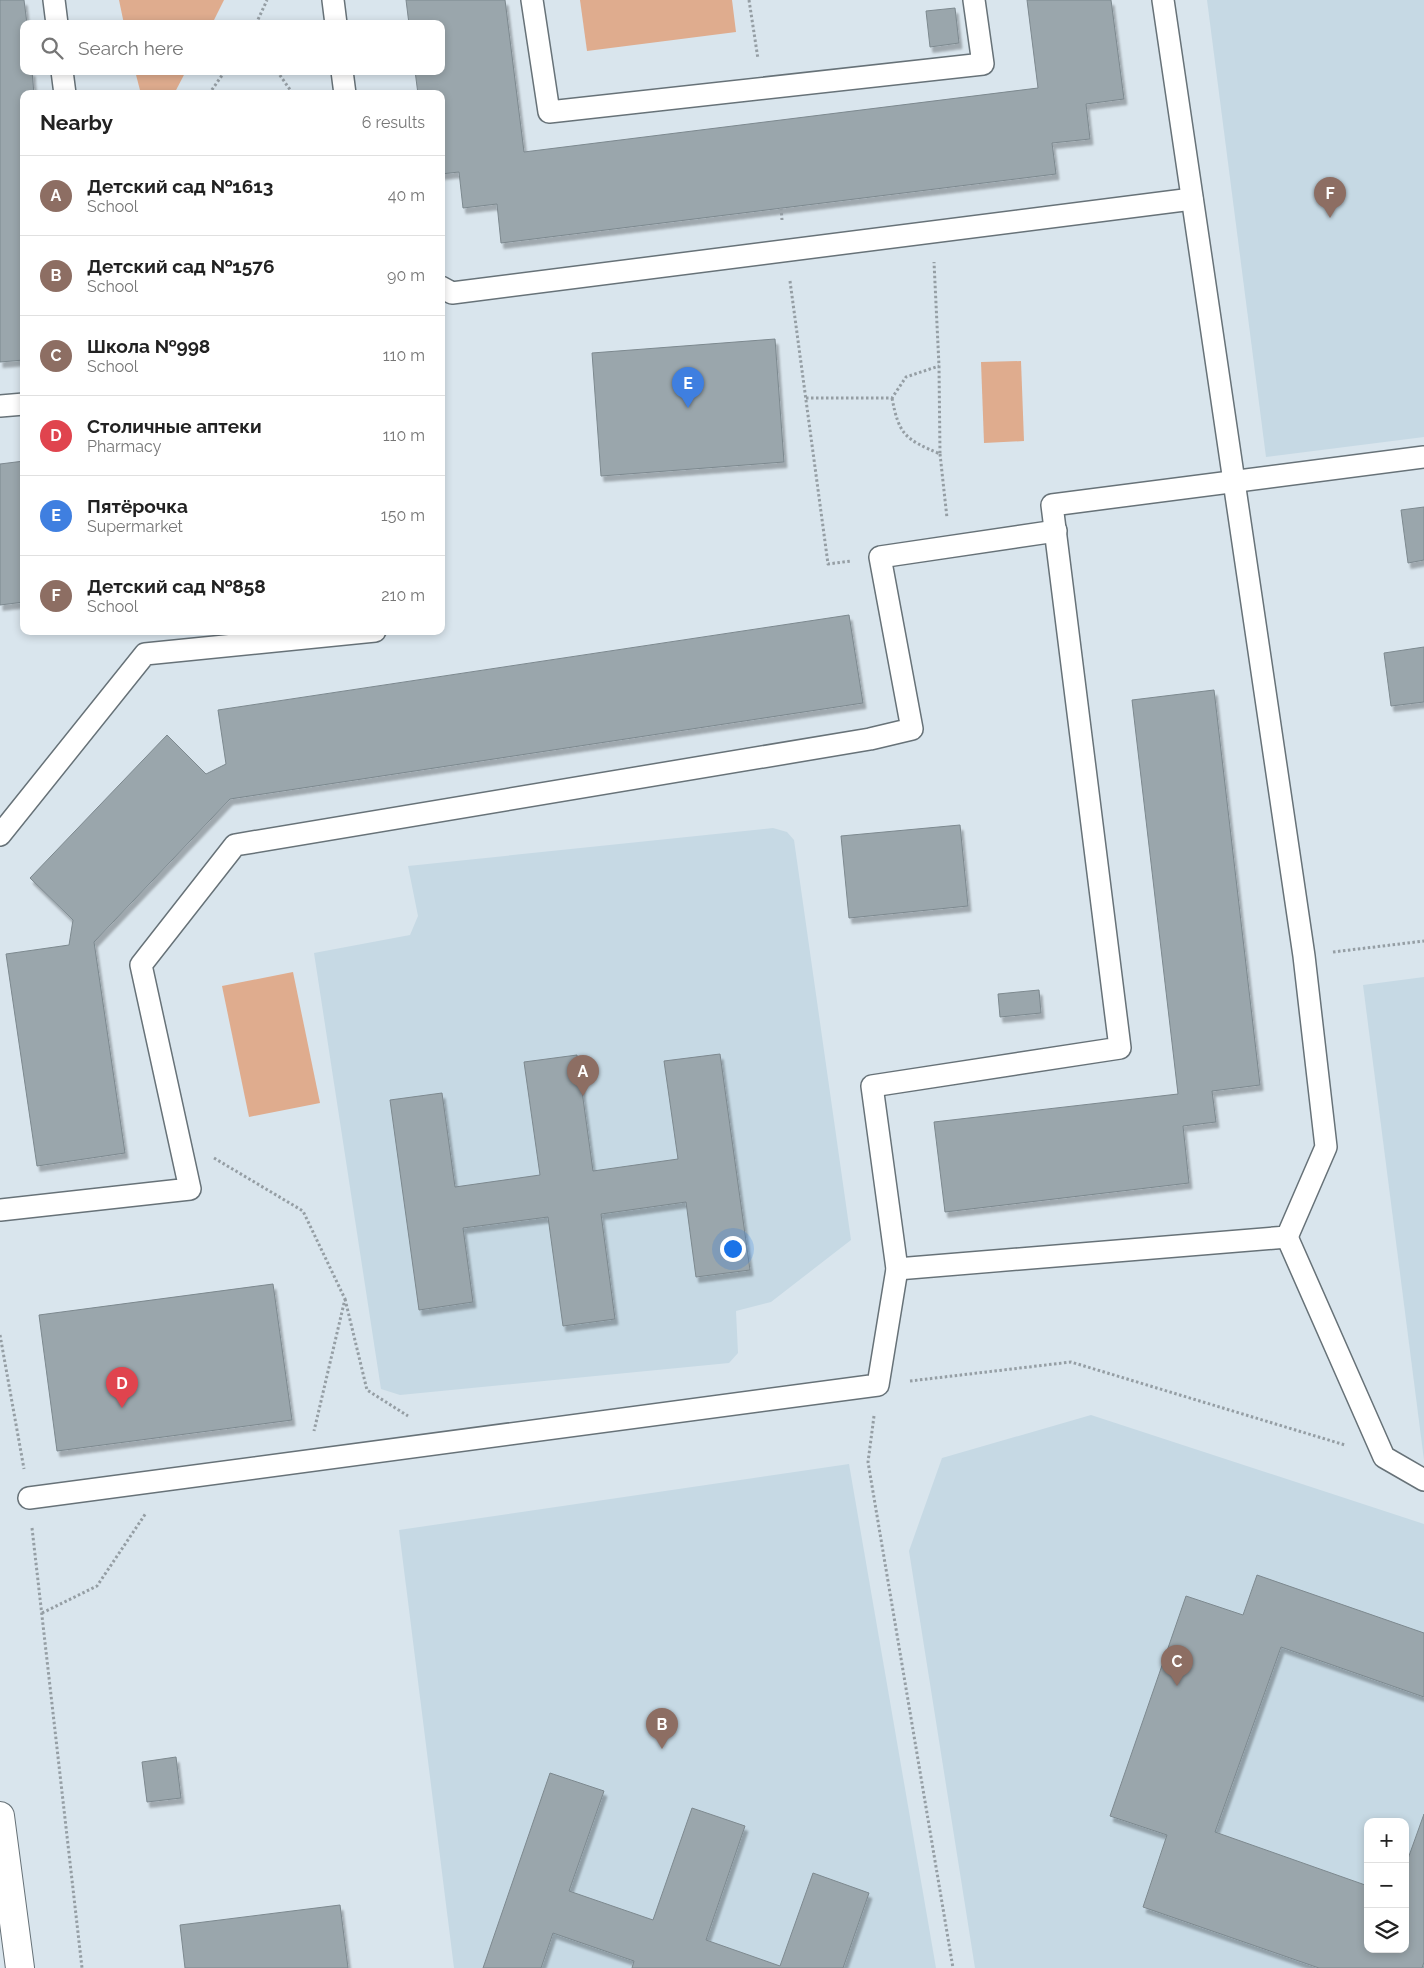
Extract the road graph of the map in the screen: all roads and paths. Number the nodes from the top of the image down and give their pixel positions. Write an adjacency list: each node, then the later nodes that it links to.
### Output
1 (54, 0): 7 (lane)
2 (266, 0): 8 (path)
3 (333, 0): 9 (lane)
4 (532, 0): 5 (lane)
5 (974, 0)
6 (1163, 0): 18 (lane)
7 (56, 20)
8 (258, 20)
9 (336, 20)
10 (63, 75): 14 (lane)
11 (222, 75): 15 (path)
12 (280, 75): 16 (path)
13 (343, 75): 17 (lane)
14 (64, 90)
15 (212, 90)
16 (289, 90)
17 (344, 90)
18 (1192, 198): 20 (lane); 30 (lane)
19 (781, 208): 21 (path)
20 (933, 232): 21 (lane); 23 (path)
21 (786, 250): 22 (lane); 24 (path)
22 (445, 289)
23 (939, 366): 25 (path); 28 (path)
24 (806, 398): 25 (path); 33 (path)
25 (892, 398): 28 (path)
26 (20, 404): 27 (lane)
27 (0, 406)
28 (940, 454): 32 (path)
29 (1424, 457): 30 (lane)
30 (1234, 481): 31 (lane); 37 (lane)
31 (1056, 531): 32 (lane); 41 (lane)
32 (950, 546): 33 (lane)
33 (880, 557): 38 (lane)
34 (335, 635): 35 (lane)
35 (0, 835)
36 (1424, 941): 37 (path)
37 (1304, 956): 40 (lane)
38 (179, 1138): 39 (lane); 42 (path)
39 (0, 1210)
40 (1287, 1237): 41 (lane); 45 (lane)
41 (897, 1268): 43 (lane)
42 (345, 1299): 44 (path); 46 (path)
43 (878, 1385): 44 (lane); 45 (path); 53 (path)
44 (449, 1442): 46 (lane)
45 (1384, 1457): 48 (lane)
46 (306, 1461): 47 (lane)
47 (168, 1480): 49 (lane); 52 (path)
48 (1424, 1480)
49 (29, 1498)
50 (0, 1816): 51 (street)
51 (20, 1968)
52 (82, 1968)
53 (953, 1968)

